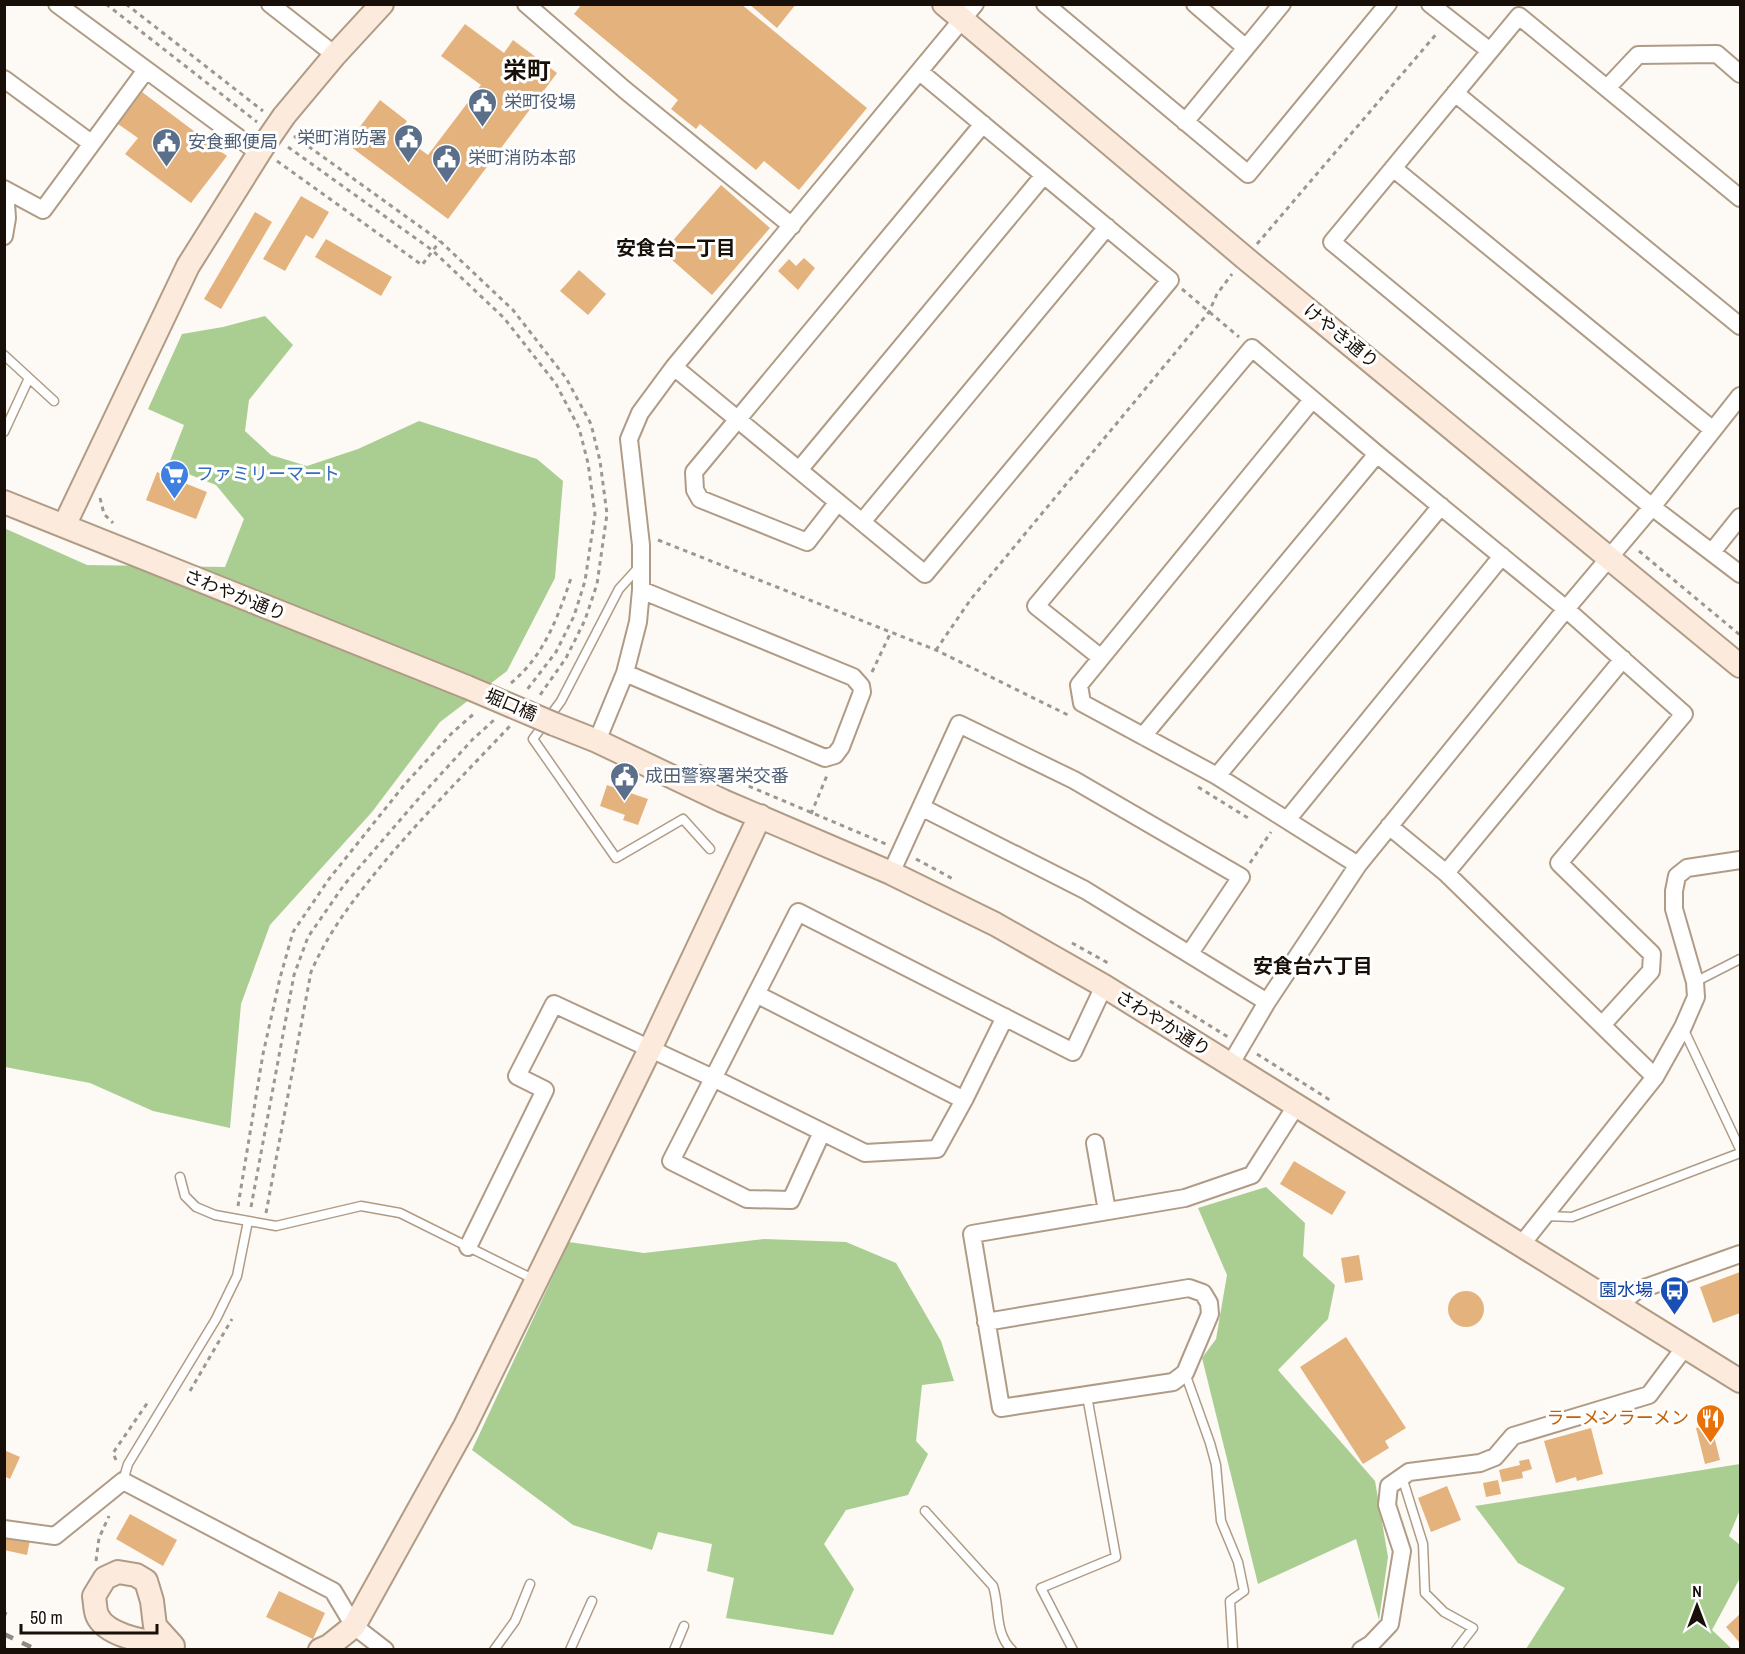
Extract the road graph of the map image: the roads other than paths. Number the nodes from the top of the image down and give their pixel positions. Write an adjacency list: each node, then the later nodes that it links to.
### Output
1 (57, 4): 15 (street)
2 (270, 4): 14 (street)
3 (382, 4): 14 (street)
4 (526, 4): 29 (street)
5 (944, 4): 11 (street, けやき通り)
6 (1045, 4): 21 (street)
7 (1195, 4): 12 (street)
8 (1282, 4): 12 (street)
9 (1388, 4): 21 (street)
10 (1430, 4): 13 (street)
11 (969, 13): 16 (street); 54 (street, けやき通り)
12 (1246, 48): 21 (street)
13 (1490, 51): 19 (street); 20 (street)
14 (335, 55): 23 (street, bridge)
15 (146, 70): 23 (street); 24 (street)
16 (920, 72): 22 (street); 29 (street)
17 (1740, 74): 19 (street)
18 (4, 79): 24 (street)
19 (1607, 88): 28 (street)
20 (1455, 93): 25 (street); 32 (street)
21 (1185, 122)
22 (983, 124): 26 (street); 39 (street)
23 (267, 141): 50 (street)
24 (91, 143): 27 (street)
25 (1393, 168): 40 (street); 47 (street)
26 (1044, 175): 30 (street); 43 (street)
27 (5, 189): 31 (street)
28 (1740, 198)
29 (792, 225): 34 (street)
30 (1107, 227): 49 (street); 49 (street)
31 (4, 237)
32 (1740, 326)
33 (4, 355): 35 (lane)
34 (674, 367): 39 (street); 53 (street)
35 (29, 378): 38 (lane); 41 (lane)
36 (1740, 396): 40 (street)
37 (1312, 400): 42 (street); 58 (street); 58 (street)
38 (54, 401)
39 (737, 419): 43 (street); 45 (street)
40 (1713, 430): 47 (street)
41 (4, 432)
42 (1377, 454): 46 (street); 64 (street)
43 (799, 470): 45 (street)
44 (4, 502): 50 (street, さわやか通り)
45 (838, 502): 49 (street)
46 (1442, 506): 52 (street); 66 (street)
47 (1652, 507): 51 (street); 54 (street)
48 (1740, 517): 51 (street)
49 (862, 522)
50 (64, 526): 62 (street, さわやか通り)
51 (1712, 552): 55 (street)
52 (1502, 556): 57 (street); 69 (street)
53 (641, 565): 56 (street); 71 (lane)
54 (1616, 565): 57 (street); 60 (street, けやき通り)
55 (1740, 574)
56 (641, 590): 61 (street); 61 (street)
57 (1566, 609): 59 (street); 70 (street)
58 (1100, 657): 64 (street)
59 (1623, 659): 75 (street); 83 (street)
60 (1740, 666)
61 (625, 673): 65 (street)
62 (467, 687): 63 (street, 堀口橋, bridge)
63 (554, 724): 65 (street, さわやか通り)
64 (1143, 736): 66 (street)
65 (597, 741): 68 (street, さわやか通り)
66 (1217, 776): 69 (street)
67 (921, 807): 74 (street); 76 (street); 76 (street)
68 (760, 816): 74 (street, さわやか通り); 85 (street)
69 (1287, 820): 73 (street)
70 (1389, 826): 73 (street); 75 (street)
71 (710, 849)
72 (1740, 860): 78 (street)
73 (1358, 865): 81 (street)
74 (891, 873): 79 (street, さわやか通り)
75 (1446, 873): 83 (street)
76 (1190, 953): 81 (street)
77 (1740, 959): 78 (lane)
78 (1695, 982): 84 (street)
79 (1104, 986): 82 (street); 86 (street, さわやか通り)
80 (756, 994): 82 (street); 88 (street); 89 (street)
81 (1267, 1002): 86 (street)
82 (1005, 1017): 89 (street)
83 (1602, 1025): 87 (street)
84 (1683, 1027): 87 (street); 93 (lane)
85 (650, 1048): 88 (street); 99 (street); 101 (street)
86 (1230, 1065): 90 (street, さわやか通り)
87 (1655, 1077): 96 (street)
88 (713, 1078): 91 (street); 91 (street)
89 (964, 1100): 91 (street)
90 (1296, 1106): 95 (street); 98 (street, さわやか通り)
91 (822, 1132)
92 (1095, 1143): 95 (street)
93 (1740, 1151): 96 (lane)
94 (180, 1177): 97 (lane)
95 (1107, 1211): 103 (street)
96 (1545, 1216): 98 (street)
97 (248, 1221): 99 (lane); 109 (lane)
98 (1521, 1245): 102 (street, さわやか通り)
99 (468, 1247): 101 (lane)
100 (1740, 1254): 102 (street)
101 (536, 1281): 114 (street)
102 (1619, 1305): 104 (street, さわやか通り)
103 (986, 1322): 105 (street); 107 (street)
104 (1684, 1347): 106 (street, さわやか通り); 108 (street)
105 (1185, 1373): 107 (street); 124 (lane)
106 (1740, 1381)
107 (1087, 1396): 123 (lane)
108 (1402, 1477): 125 (street); 126 (lane)
109 (123, 1482): 111 (street); 114 (street)
110 (925, 1511): 122 (lane)
111 (4, 1529)
112 (530, 1584): 119 (lane)
113 (591, 1601): 120 (lane)
114 (354, 1626): 117 (street); 118 (street)
115 (684, 1626): 121 (lane)
116 (180, 1648): 116 (street)
117 (320, 1650)
118 (385, 1650)
119 (494, 1650)
120 (570, 1650)
121 (674, 1650)
122 (1012, 1650)
123 (1073, 1650)
124 (1233, 1650)
125 (1361, 1650)
126 (1456, 1650)

